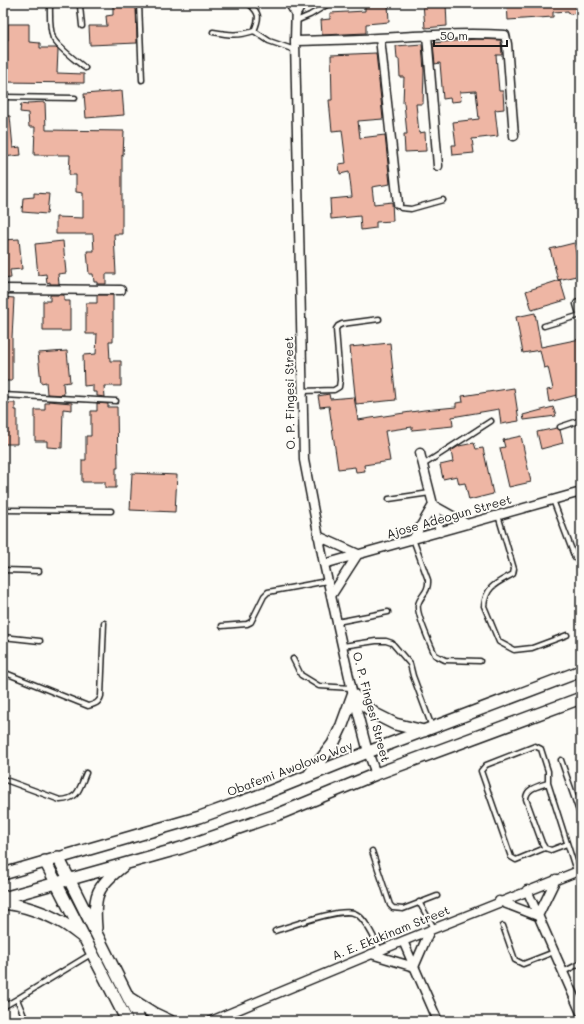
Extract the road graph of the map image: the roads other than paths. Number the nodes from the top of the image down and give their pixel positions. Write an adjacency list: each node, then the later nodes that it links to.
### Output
1 (81, 3): 10 (lane)
2 (139, 3): 18 (lane)
3 (248, 3): 11 (lane)
4 (290, 3): 9 (street)
5 (296, 3): 9 (street, O. P. Fingesi Street)
6 (302, 3): 9 (street)
7 (330, 3): 9 (lane)
8 (50, 4): 17 (lane)
9 (296, 17): 15 (street, O. P. Fingesi Street)
10 (82, 26)
11 (254, 31): 12 (lane); 16 (lane)
12 (213, 32)
13 (427, 35): 14 (street); 21 (street); 22 (street)
14 (380, 38): 15 (street); 24 (street)
15 (295, 41): 16 (street, O. P. Fingesi Street)
16 (295, 50): 31 (street, O. P. Fingesi Street)
17 (85, 68)
18 (142, 80)
19 (3, 97): 20 (lane)
20 (75, 98)
21 (514, 136)
22 (438, 166)
23 (443, 200): 24 (lane)
24 (398, 204)
25 (3, 289): 26 (street)
26 (121, 290)
27 (579, 303): 28 (street)
28 (581, 315): 30 (lane)
29 (379, 319): 31 (lane)
30 (544, 326)
31 (302, 392): 49 (street, O. P. Fingesi Street)
32 (3, 395): 33 (lane)
33 (116, 401)
34 (581, 420): 36 (lane)
35 (491, 421): 38 (lane)
36 (560, 427)
37 (420, 453): 38 (street)
38 (423, 466): 40 (street)
39 (581, 492): 42 (street, Ajose Adeogun Street)
40 (430, 493): 41 (lane); 43 (street)
41 (389, 499)
42 (553, 500): 46 (street, Ajose Adeogun Street); 52 (lane)
43 (433, 505): 47 (street); 48 (street); 50 (street)
44 (3, 510): 45 (lane)
45 (111, 511)
46 (498, 515): 47 (street, Ajose Adeogun Street); 62 (lane)
47 (467, 524): 48 (street, Ajose Adeogun Street)
48 (440, 532): 50 (street, Ajose Adeogun Street)
49 (318, 536): 51 (street); 53 (street, O. P. Fingesi Street)
50 (413, 540): 51 (street, Ajose Adeogun Street); 67 (lane)
51 (358, 554): 53 (street, Ajose Adeogun Street); 57 (street)
52 (574, 558)
53 (324, 564): 56 (street, O. P. Fingesi Street)
54 (3, 570): 55 (lane)
55 (39, 571)
56 (328, 581): 57 (street, O. P. Fingesi Street); 61 (lane)
57 (331, 596): 59 (street, O. P. Fingesi Street)
58 (388, 612): 59 (lane)
59 (337, 622): 65 (street, O. P. Fingesi Street)
60 (104, 623): 69 (lane)
61 (222, 626)
62 (567, 635)
63 (3, 636): 64 (lane)
64 (40, 642)
65 (342, 646): 70 (street, O. P. Fingesi Street); 72 (lane)
66 (293, 659): 70 (lane)
67 (480, 661)
68 (581, 671): 72 (main road, Obafemi Awolowo Way)
69 (3, 672)
70 (352, 692): 72 (main road); 73 (street, O. P. Fingesi Street); 77 (main road)
71 (581, 698): 76 (main road)
72 (429, 730): 73 (main road, Obafemi Awolowo Way)
73 (368, 752): 76 (street, O. P. Fingesi Street); 77 (main road, Obafemi Awolowo Way)
74 (561, 760): 80 (lane)
75 (86, 773): 78 (lane)
76 (376, 774): 86 (main road)
77 (309, 776): 84 (main road, Obafemi Awolowo Way)
78 (3, 779)
79 (548, 783): 81 (lane); 82 (lane); 82 (lane)
80 (581, 817)
81 (567, 844): 82 (lane); 87 (lane)
82 (545, 848)
83 (372, 851): 95 (lane)
84 (58, 857): 85 (main road, Obafemi Awolowo Way); 89 (main road)
85 (45, 861): 88 (main road, Obafemi Awolowo Way); 91 (main road)
86 (126, 864): 89 (main road); 102 (main road)
87 (578, 870): 90 (street, A. E. Ekukinam Street)
88 (3, 874)
89 (68, 879): 91 (main road); 102 (main road)
90 (556, 879): 92 (street, A. E. Ekukinam Street); 98 (street)
91 (56, 882): 94 (main road); 102 (main road)
92 (527, 890): 96 (street, A. E. Ekukinam Street); 98 (street)
93 (437, 896): 95 (lane)
94 (3, 898)
95 (419, 902): 100 (lane)
96 (499, 902): 98 (street); 100 (street, A. E. Ekukinam Street)
97 (3, 903): 102 (main road)
98 (538, 916): 105 (street)
99 (503, 926): 105 (lane)
100 (432, 929): 103 (street, A. E. Ekukinam Street); 109 (street)
101 (275, 931): 104 (lane)
102 (91, 937): 106 (main road); 111 (main road)
103 (403, 941): 104 (street, A. E. Ekukinam Street); 109 (street)
104 (380, 950): 107 (street, A. E. Ekukinam Street)
105 (554, 952): 110 (street)
106 (93, 953): 112 (lane); 116 (main road)
107 (371, 954): 109 (street); 119 (street, A. E. Ekukinam Street)
108 (581, 964): 110 (lane)
109 (414, 967): 120 (street)
110 (563, 972): 114 (street)
111 (128, 998): 117 (main road); 118 (main road)
112 (17, 999): 113 (lane); 115 (lane)
113 (3, 1007)
114 (581, 1013)
115 (26, 1021)
116 (127, 1021)
117 (140, 1021)
118 (170, 1021)
119 (211, 1021)
120 (438, 1021)

